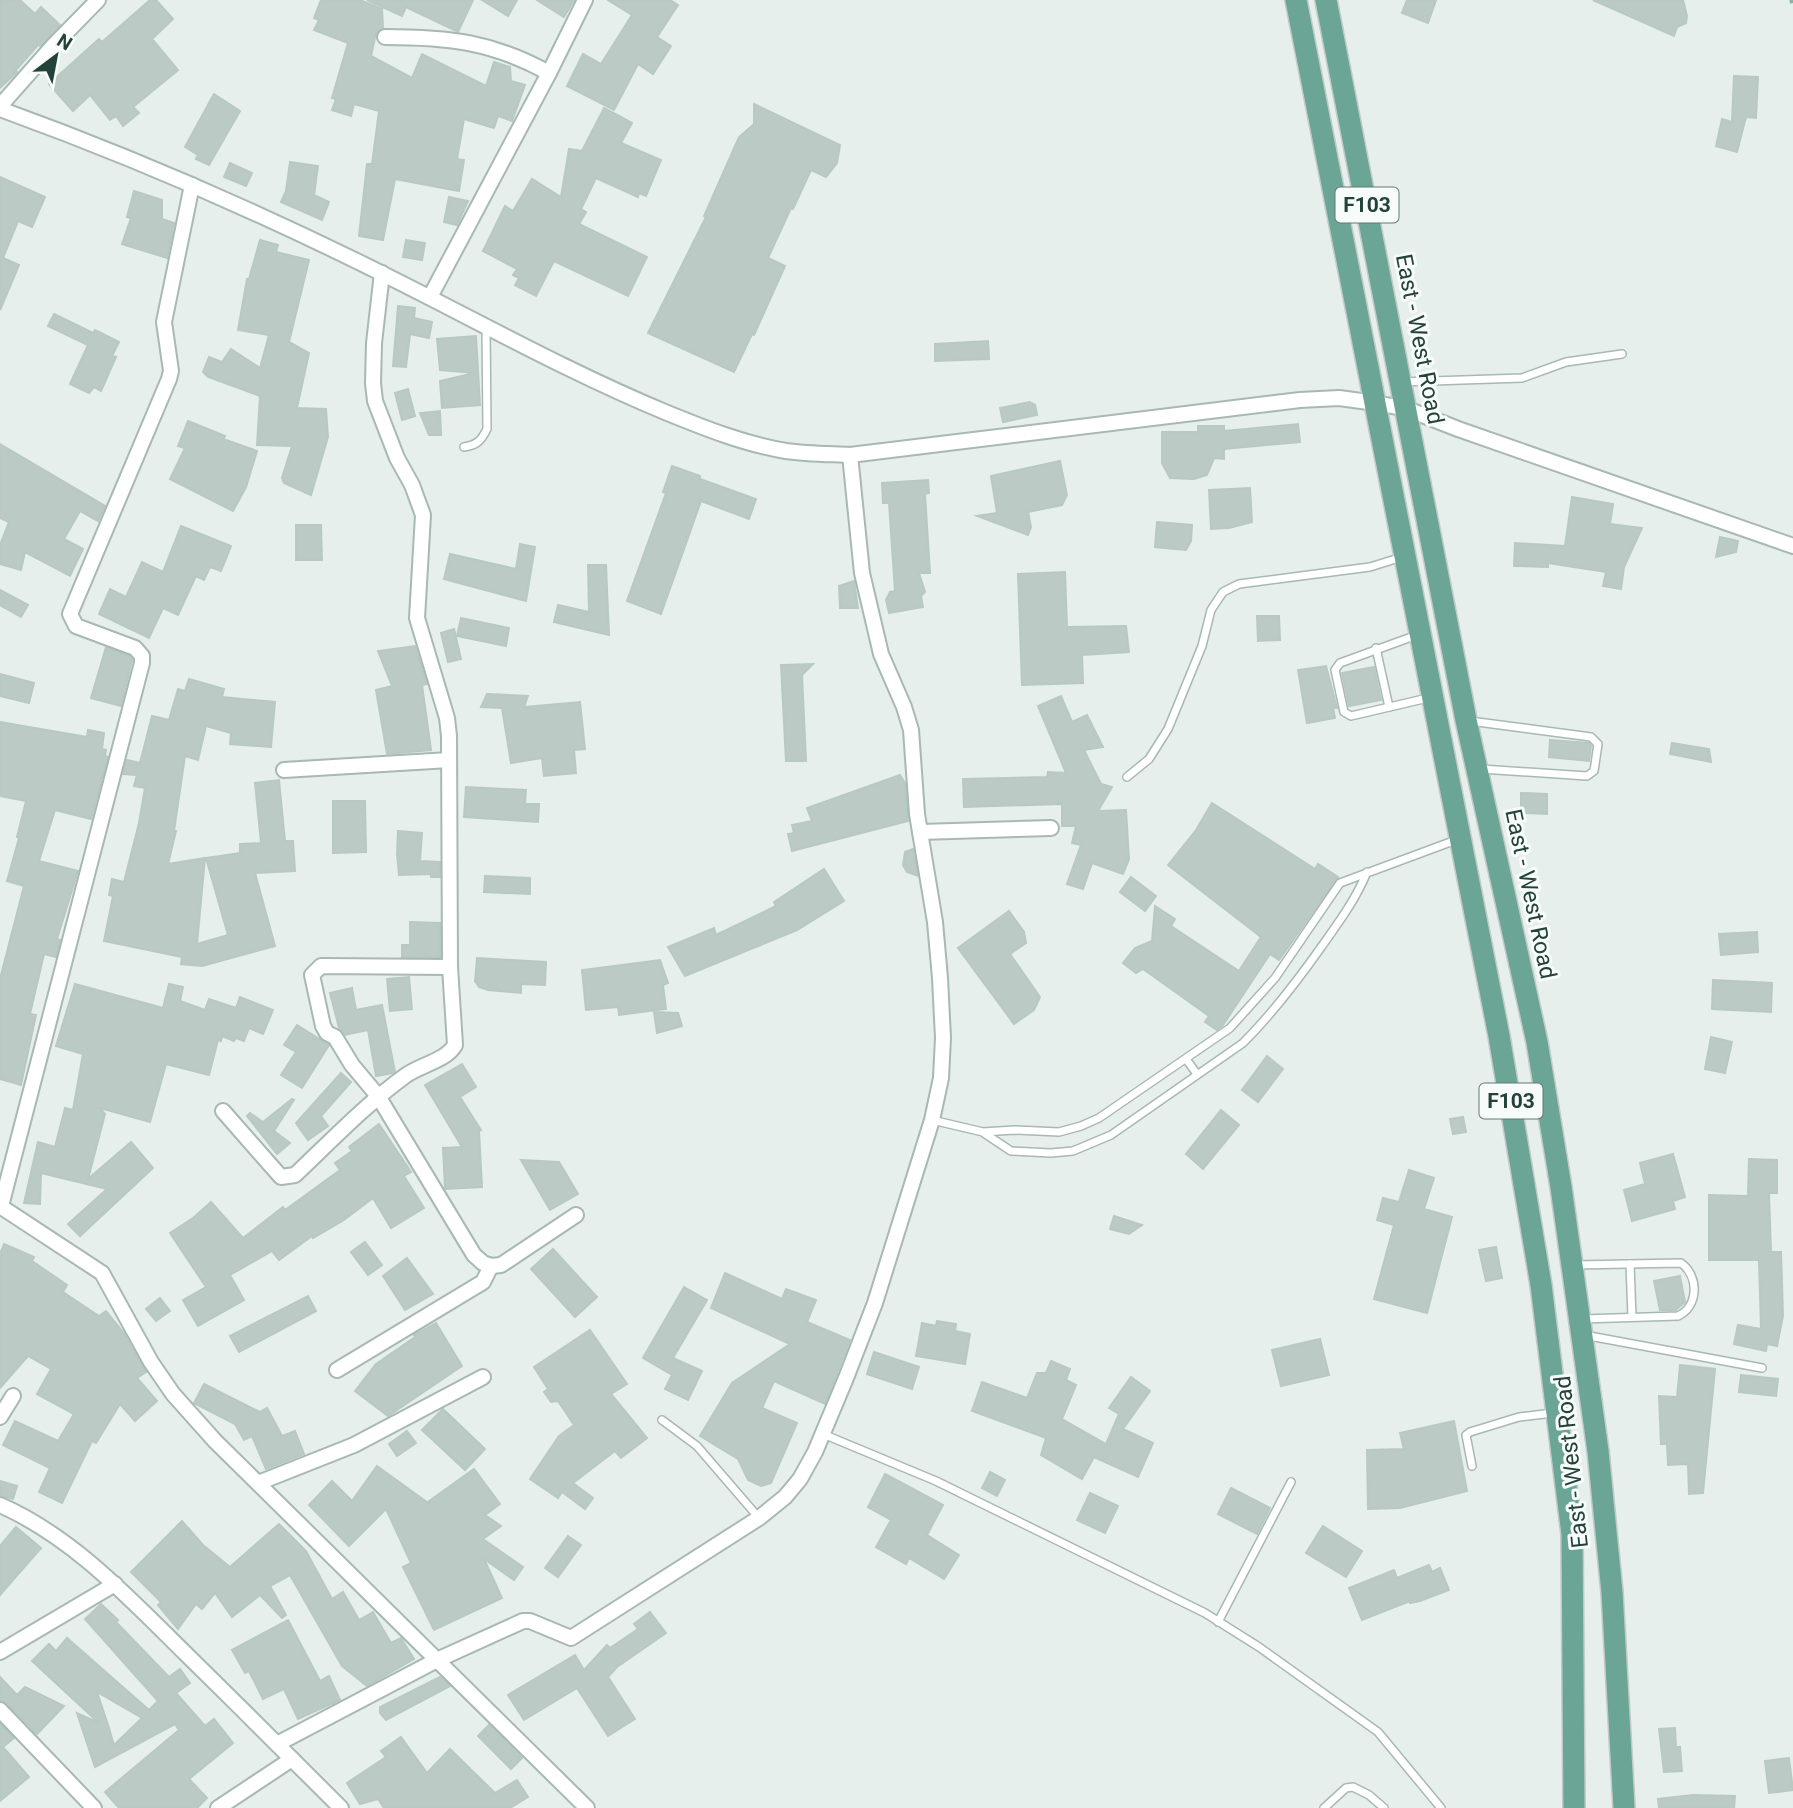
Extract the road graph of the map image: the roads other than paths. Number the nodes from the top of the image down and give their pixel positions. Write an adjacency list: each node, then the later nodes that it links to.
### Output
1 (98, 0): 7 (street)
2 (585, 0): 6 (street)
3 (1296, 0): 14 (main road, East - West Road / F103)
4 (1326, 0): 13 (main road, East - West Road / F103)
5 (385, 37): 6 (street)
6 (549, 73): 10 (street)
7 (0, 107): 8 (street)
8 (192, 185): 9 (street); 40 (street)
9 (382, 273): 10 (street); 25 (street)
10 (430, 297): 11 (street)
11 (486, 326): 16 (lane); 17 (street)
12 (1622, 354): 13 (lane)
13 (1402, 382): 15 (main road, East - West Road / F103)
14 (1376, 402): 15 (street); 17 (street); 19 (main road, East - West Road / F103)
15 (1407, 409): 18 (street); 24 (main road, East - West Road / F103)
16 (464, 447)
17 (850, 455): 30 (street)
18 (1793, 546)
19 (1406, 556): 20 (main road, East - West Road / F103); 28 (lane)
20 (1421, 634): 21 (lane); 22 (main road, East - West Road / F103)
21 (1376, 648): 23 (lane); 23 (lane)
22 (1433, 697): 23 (lane); 31 (main road, East - West Road / F103)
23 (1389, 707)
24 (1466, 720): 26 (main road, East - West Road / F103); 26 (lane)
25 (449, 760): 27 (street); 33 (street)
26 (1476, 769): 43 (main road, East - West Road / F103)
27 (284, 770)
28 (1127, 777)
29 (1051, 828): 30 (street)
30 (920, 832): 38 (street)
31 (1461, 838): 32 (lane); 51 (main road, East - West Road / F103)
32 (1367, 872): 34 (lane); 35 (lane)
33 (450, 967): 36 (street); 36 (street)
34 (1186, 1059): 35 (lane); 39 (lane)
35 (1197, 1074): 39 (lane)
36 (378, 1096): 37 (street); 44 (street)
37 (223, 1111)
38 (932, 1120): 39 (lane); 54 (street)
39 (984, 1132)
40 (0, 1206): 57 (street)
41 (576, 1215): 44 (street)
42 (1630, 1264): 43 (lane); 45 (lane); 45 (lane)
43 (1574, 1265): 46 (main road, East - West Road / F103)
44 (491, 1266): 48 (street)
45 (1632, 1317): 46 (lane)
46 (1582, 1327): 47 (lane); 75 (main road, East - West Road / F103)
47 (1762, 1368)
48 (337, 1370)
49 (483, 1377): 57 (street)
50 (13, 1396): 52 (street)
51 (1558, 1413): 55 (lane); 74 (main road, East - West Road / F103)
52 (0, 1417)
53 (662, 1420): 59 (lane)
54 (823, 1434): 59 (street); 61 (lane)
55 (1472, 1466)
56 (1291, 1482): 61 (lane)
57 (258, 1483): 63 (street)
58 (0, 1505): 60 (street)
59 (759, 1518): 63 (street)
60 (115, 1584): 62 (street); 65 (street)
61 (1218, 1622): 73 (lane)
62 (0, 1652)
63 (438, 1660): 65 (street); 70 (street)
64 (0, 1710): 67 (street)
65 (277, 1744): 66 (street)
66 (292, 1759): 68 (street); 69 (street)
67 (94, 1808)
68 (218, 1808)
69 (341, 1808)
70 (587, 1808)
71 (1324, 1808): 72 (lane)
72 (1384, 1808)
73 (1441, 1808)
74 (1574, 1808)
75 (1623, 1808)

